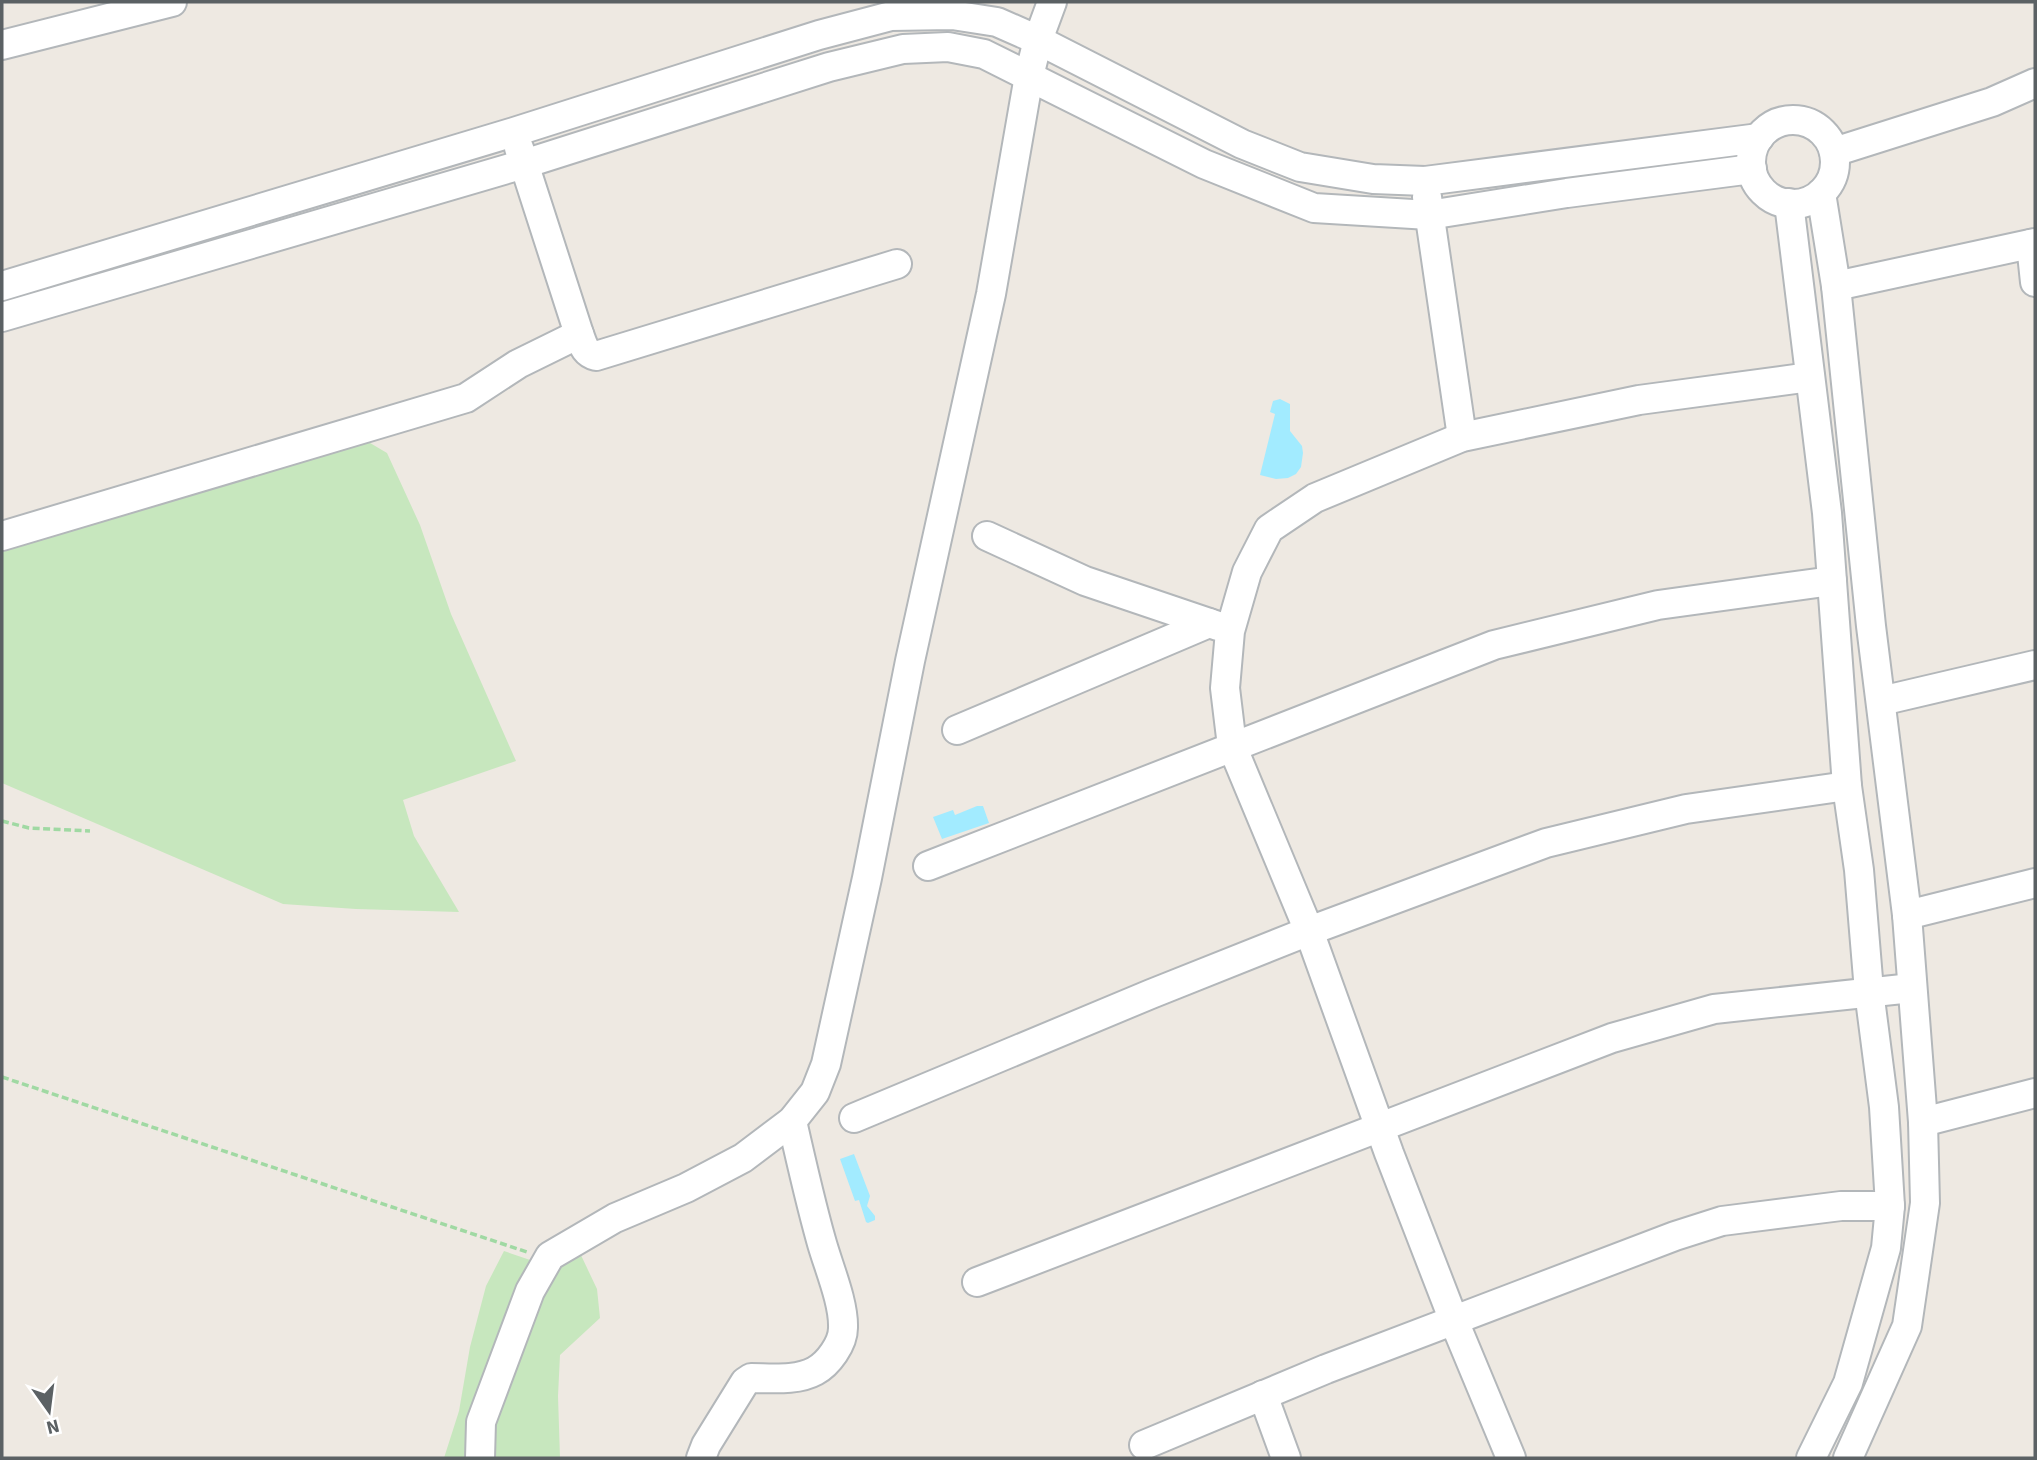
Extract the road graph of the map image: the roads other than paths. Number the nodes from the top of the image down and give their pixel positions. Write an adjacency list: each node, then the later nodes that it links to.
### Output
1 (172, 2): 5 (street)
2 (1052, 2): 4 (street)
3 (818, 35): 4 (street); 6 (street); 11 (street)
4 (1038, 40): 7 (street); 9 (street)
5 (2, 45)
6 (829, 67): 7 (street); 16 (street)
7 (1029, 76): 12 (street); 54 (street)
8 (2035, 83): 15 (street)
9 (1155, 100): 10 (street); 12 (street)
10 (1197, 121): 14 (street); 19 (street)
11 (514, 132): 16 (street); 18 (street)
12 (1138, 132): 14 (street)
13 (1759, 138): 15 (street); 17 (street); 19 (street)
14 (1178, 152): 23 (street)
15 (1834, 152): 20 (street)
16 (524, 164): 21 (street); 32 (street)
17 (1752, 169): 22 (street); 23 (street)
18 (383, 171): 21 (street); 24 (street)
19 (1425, 181): 23 (street)
20 (1821, 193): 22 (street); 30 (street)
21 (392, 203): 27 (street)
22 (1789, 204): 33 (street)
23 (1429, 215): 34 (street)
24 (149, 242): 27 (street); 29 (street)
25 (2033, 243): 28 (street); 30 (street)
26 (897, 264): 32 (street)
27 (157, 272): 31 (street)
28 (2035, 282)
29 (2, 286)
30 (1836, 286): 38 (street)
31 (2, 317)
32 (579, 334): 35 (street)
33 (1811, 377): 34 (street); 37 (street)
34 (1462, 437): 39 (street)
35 (2, 536)
36 (988, 536): 39 (street)
37 (1832, 581): 40 (street); 44 (street)
38 (1871, 626): 40 (street); 42 (street)
39 (1220, 627): 43 (street); 44 (street)
40 (1837, 633): 45 (street)
41 (2035, 665): 42 (street)
42 (1881, 701): 48 (street)
43 (957, 730)
44 (1232, 746): 46 (street); 49 (street)
45 (1847, 786): 49 (street); 51 (street)
46 (928, 866)
47 (2035, 883): 48 (street)
48 (1907, 915): 50 (street)
49 (1309, 931): 53 (street); 56 (street)
50 (1912, 988): 51 (street); 55 (street)
51 (1869, 990): 56 (street); 57 (street)
52 (2035, 1093): 55 (street)
53 (854, 1118)
54 (792, 1121): 62 (street); 63 (street)
55 (1923, 1122): 67 (street)
56 (1380, 1126): 58 (street); 59 (street)
57 (1890, 1206): 59 (street); 66 (street)
58 (977, 1282)
59 (1454, 1321): 60 (street); 65 (street)
60 (1263, 1395): 61 (street); 64 (street)
61 (1144, 1445)
62 (480, 1458)
63 (701, 1458)
64 (1286, 1458)
65 (1511, 1458)
66 (1811, 1458)
67 (1848, 1458)

